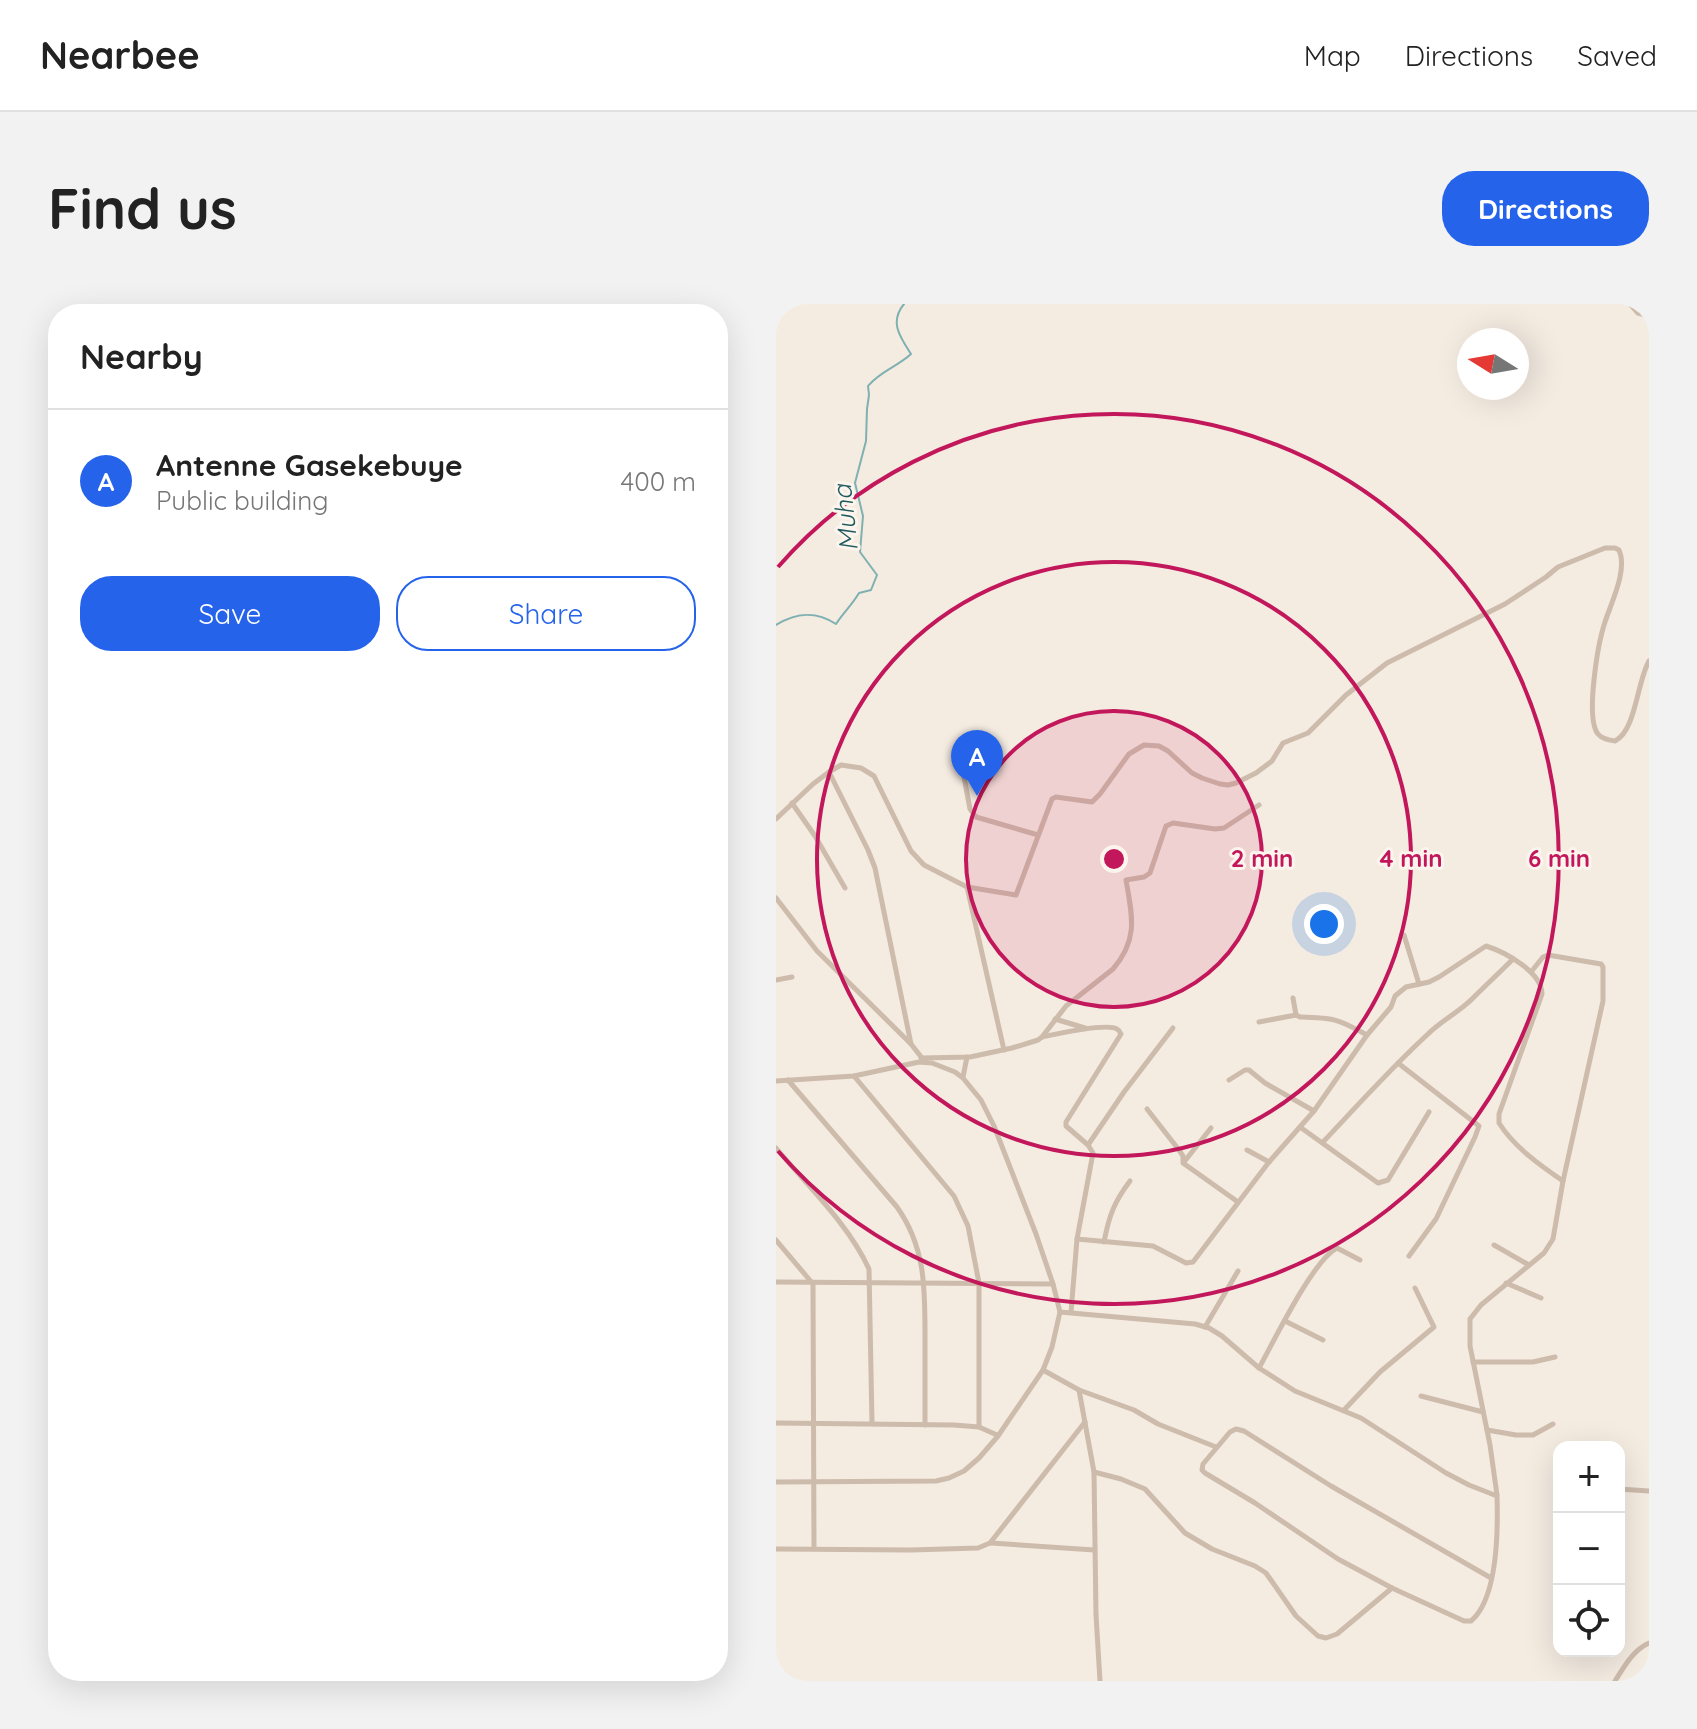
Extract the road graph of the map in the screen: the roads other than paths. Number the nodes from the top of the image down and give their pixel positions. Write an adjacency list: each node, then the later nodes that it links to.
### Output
1 (1630, 304): 2 (street)
2 (1649, 316)
3 (1649, 661): 9 (street)
4 (829, 772): 6 (street); 10 (street); 27 (street)
5 (964, 777): 9 (street)
6 (792, 803): 8 (street); 11 (street)
7 (1259, 805): 21 (street)
8 (776, 819)
9 (1038, 835): 10 (street)
10 (967, 887): 28 (street)
11 (845, 888)
12 (776, 898): 27 (street)
13 (1404, 935): 18 (street)
14 (1512, 960): 15 (street); 18 (street); 32 (street)
15 (1531, 972): 51 (street); 51 (street)
16 (792, 977): 17 (street)
17 (776, 980)
18 (1419, 984): 25 (street)
19 (1293, 998): 20 (street)
20 (1296, 1015): 22 (street); 25 (street)
21 (1055, 1019): 24 (street); 26 (street)
22 (1259, 1022)
23 (1173, 1028): 45 (street)
24 (1087, 1029): 26 (street); 45 (street)
25 (1367, 1035): 40 (street)
26 (1042, 1037): 28 (street)
27 (911, 1044): 31 (street)
28 (1004, 1050): 30 (street)
29 (957, 1057): 30 (street); 31 (street); 33 (street)
30 (967, 1057): 35 (street)
31 (923, 1060): 33 (street); 34 (street)
32 (1398, 1063): 44 (street); 57 (street)
33 (955, 1072): 35 (street)
34 (854, 1076): 36 (street); 64 (street)
35 (963, 1078): 67 (street)
36 (788, 1080): 38 (street); 62 (street)
37 (1229, 1080): 40 (street)
38 (776, 1081)
39 (1147, 1109): 49 (street)
40 (1314, 1111): 42 (street)
41 (1429, 1112): 44 (street)
42 (1300, 1127): 44 (street); 48 (street)
43 (1211, 1128): 49 (street)
44 (1323, 1142)
45 (1088, 1145): 53 (street)
46 (776, 1148): 63 (street)
47 (1247, 1150): 48 (street)
48 (1269, 1162): 52 (street)
49 (1183, 1163): 52 (street)
50 (1130, 1181): 55 (street)
51 (1563, 1181): 59 (street)
52 (1238, 1202): 55 (street)
53 (1077, 1239): 55 (street); 71 (street)
54 (776, 1240): 66 (street)
55 (1104, 1242)
56 (1494, 1245): 59 (street)
57 (1409, 1256)
58 (1360, 1260): 72 (street)
59 (1529, 1265): 65 (street)
60 (1238, 1271): 73 (street)
61 (776, 1282): 66 (street)
62 (925, 1282): 63 (street); 64 (street); 88 (street)
63 (870, 1283): 66 (street); 86 (street)
64 (979, 1283): 67 (street); 89 (street)
65 (1506, 1283): 69 (street); 76 (street)
66 (813, 1284): 85 (street)
67 (1053, 1284): 70 (street)
68 (1415, 1288): 81 (street)
69 (1541, 1298)
70 (1060, 1312): 71 (street); 78 (street)
71 (1071, 1312): 73 (street)
72 (1285, 1321): 74 (street); 77 (street)
73 (1205, 1327): 77 (street)
74 (1323, 1340)
75 (1555, 1357): 76 (street)
76 (1473, 1362): 82 (street)
77 (1259, 1368): 81 (street)
78 (1043, 1370): 79 (street); 91 (street)
79 (1079, 1390): 83 (street); 92 (street)
80 (1421, 1396): 82 (street)
81 (1344, 1410): 98 (street)
82 (1483, 1412): 90 (street)
83 (1085, 1422): 93 (street); 99 (street)
84 (776, 1423): 85 (street)
85 (813, 1423): 86 (street); 95 (street)
86 (872, 1423): 88 (street)
87 (1553, 1424): 90 (street)
88 (925, 1425): 89 (street)
89 (979, 1427): 91 (street)
90 (1487, 1430): 98 (street)
91 (998, 1436): 95 (street)
92 (1216, 1447): 103 (street); 104 (street)
93 (1094, 1472): 102 (street); 104 (street)
94 (776, 1482): 95 (street)
95 (814, 1482): 100 (street)
96 (1625, 1489): 97 (street)
97 (1649, 1491)
98 (1497, 1496): 103 (street)
99 (990, 1543): 100 (street); 102 (street)
100 (814, 1548): 101 (street)
101 (776, 1549)
102 (1094, 1550): 106 (street)
103 (1491, 1578): 104 (street)
104 (1392, 1588)
105 (1649, 1643): 107 (street)
106 (1100, 1681)
107 (1615, 1681)

